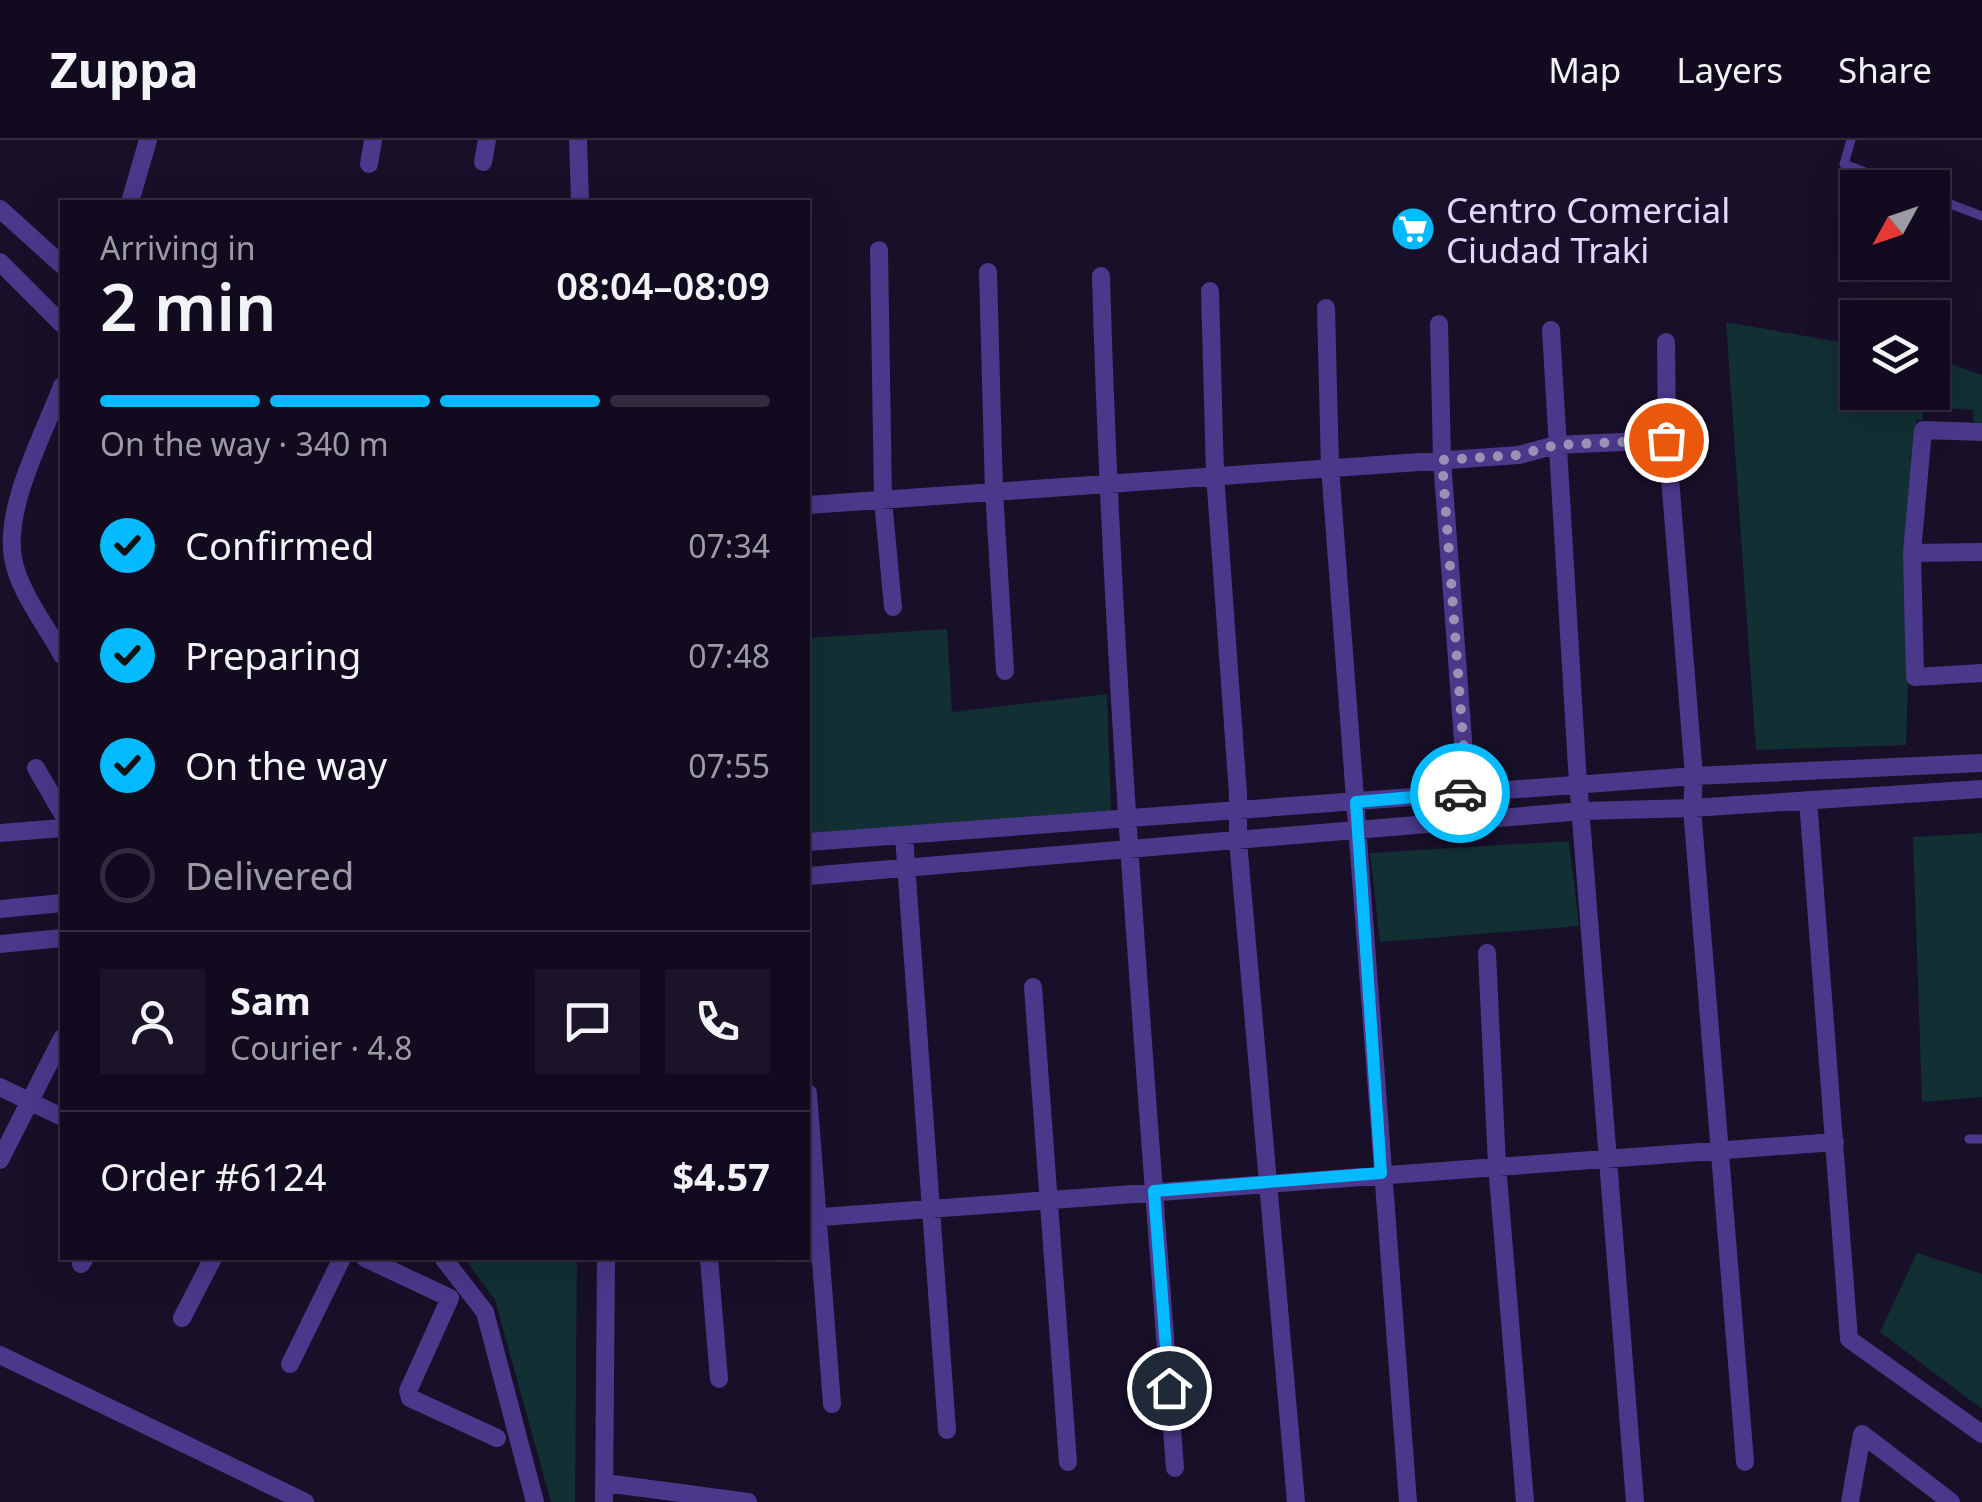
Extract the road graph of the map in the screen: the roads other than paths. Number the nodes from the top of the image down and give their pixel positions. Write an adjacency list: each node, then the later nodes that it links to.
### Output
1 (148, 140): 9 (street)
2 (373, 140): 7 (street)
3 (487, 140): 6 (street)
4 (578, 140): 10 (street)
5 (1851, 140): 8 (lane)
6 (483, 162)
7 (369, 164)
8 (1860, 170)
9 (131, 200)
10 (580, 200)
11 (1950, 204): 13 (lane)
12 (0, 209): 16 (street)
13 (1982, 216)
14 (879, 250): 34 (street)
15 (0, 262): 21 (street)
16 (60, 263)
17 (988, 272): 33 (street)
18 (1101, 276): 32 (street)
19 (1210, 291): 31 (street)
20 (1326, 308): 30 (street)
21 (60, 322)
22 (1439, 324): 29 (street)
23 (1551, 330): 28 (street)
24 (1666, 342): 27 (street)
25 (60, 391): 39 (street)
26 (1982, 432): 37 (street)
27 (1666, 440): 28 (street); 44 (street)
28 (1556, 445): 29 (street); 45 (street)
29 (1442, 460): 30 (street); 47 (street)
30 (1330, 467): 31 (street); 49 (street)
31 (1215, 474): 32 (street); 53 (street)
32 (1107, 482): 33 (street); 54 (street)
33 (994, 491): 34 (street); 40 (street)
34 (883, 500): 35 (street); 38 (street)
35 (810, 505)
36 (1982, 552): 37 (street)
37 (1912, 554): 41 (street)
38 (893, 607)
39 (60, 651)
40 (1004, 671)
41 (1982, 673)
42 (1982, 763): 44 (street)
43 (36, 768): 51 (street)
44 (1694, 776): 45 (street); 50 (street)
45 (1579, 786): 47 (street); 52 (street)
46 (1982, 789): 48 (street)
47 (1467, 792): 49 (street); 55 (street)
48 (1808, 800): 50 (street); 77 (street)
49 (1356, 802): 53 (street); 57 (street)
50 (1692, 808): 52 (street); 78 (street)
51 (60, 809)
52 (1582, 811): 55 (street); 81 (street)
53 (1239, 812): 54 (street); 60 (street)
54 (1126, 821): 59 (street); 62 (street)
55 (1466, 823): 57 (street)
56 (60, 828): 58 (street)
57 (1358, 832): 60 (street); 83 (street)
58 (0, 833)
59 (904, 836): 61 (street); 63 (street)
60 (1238, 840): 62 (street); 84 (street)
61 (810, 842)
62 (1130, 848): 63 (street); 85 (street)
63 (906, 869): 64 (street); 87 (street)
64 (810, 876)
65 (60, 903): 66 (street)
66 (0, 909)
67 (60, 938): 68 (street)
68 (0, 944)
69 (1487, 953): 82 (street)
70 (1033, 987): 86 (street)
71 (60, 1042): 73 (street)
72 (0, 1086): 73 (street)
73 (30, 1102): 74 (street); 80 (street)
74 (60, 1116)
75 (1982, 1139): 76 (lane)
76 (1969, 1140)
77 (1836, 1142): 78 (street); 101 (street)
78 (1722, 1151): 81 (street); 104 (street)
79 (810, 1155): 88 (street)
80 (0, 1160)
81 (1609, 1160): 82 (street); 113 (street)
82 (1498, 1164): 83 (street); 112 (street)
83 (1381, 1173): 84 (street); 111 (street)
84 (1269, 1183): 85 (street); 110 (street)
85 (1154, 1191): 86 (street); 105 (street)
86 (1048, 1201): 87 (street); 103 (street)
87 (932, 1208): 88 (street); 100 (street)
88 (812, 1217): 99 (street)
89 (212, 1260): 95 (street)
90 (341, 1260): 97 (street)
91 (369, 1260): 102 (street)
92 (444, 1260): 108 (street)
93 (606, 1260): 106 (street)
94 (709, 1260): 98 (street)
95 (182, 1318)
96 (0, 1355): 107 (street)
97 (290, 1364)
98 (718, 1379)
99 (832, 1404)
100 (947, 1430)
101 (1982, 1434)
102 (496, 1438)
103 (1068, 1462)
104 (1744, 1462)
105 (1175, 1468)
106 (604, 1493): 109 (street)
107 (305, 1502)
108 (535, 1502)
109 (748, 1502)
110 (1296, 1502)
111 (1408, 1502)
112 (1525, 1502)
113 (1635, 1502)
114 (1850, 1502): 115 (street)
115 (1951, 1502)

